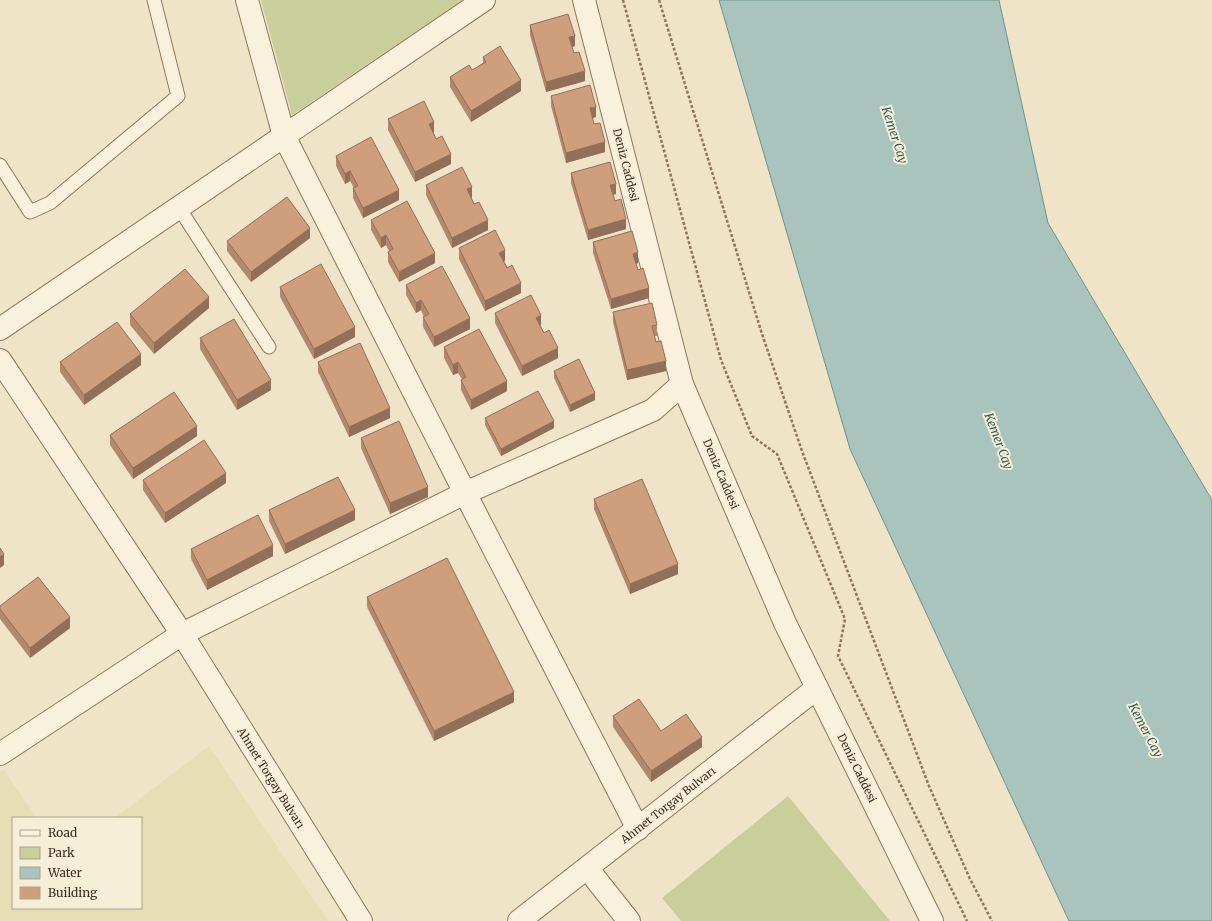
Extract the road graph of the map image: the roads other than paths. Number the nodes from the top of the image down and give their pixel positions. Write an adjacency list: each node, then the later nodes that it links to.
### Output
1 (154, 0): 6 (lane)
2 (247, 0): 5 (street)
3 (484, 0): 5 (street)
4 (584, 0): 11 (street, Deniz Caddesi)
5 (284, 136): 7 (street); 12 (street)
6 (0, 165)
7 (179, 208): 8 (street); 9 (lane)
8 (0, 329)
9 (269, 347)
10 (0, 360): 13 (street, Ahmet Torgay Bulvarı)
11 (682, 384): 12 (street); 14 (street, Deniz Caddesi)
12 (465, 493): 13 (street); 16 (street)
13 (182, 634): 15 (street); 18 (street, Ahmet Torgay Bulvarı)
14 (817, 688): 16 (street, Ahmet Torgay Bulvarı); 21 (street, Deniz Caddesi)
15 (0, 754)
16 (638, 829): 17 (street, Ahmet Torgay Bulvarı)
17 (587, 868): 19 (street, Ahmet Torgay Bulvarı); 20 (street)
18 (361, 921)
19 (519, 921)
20 (628, 921)
21 (932, 921)

